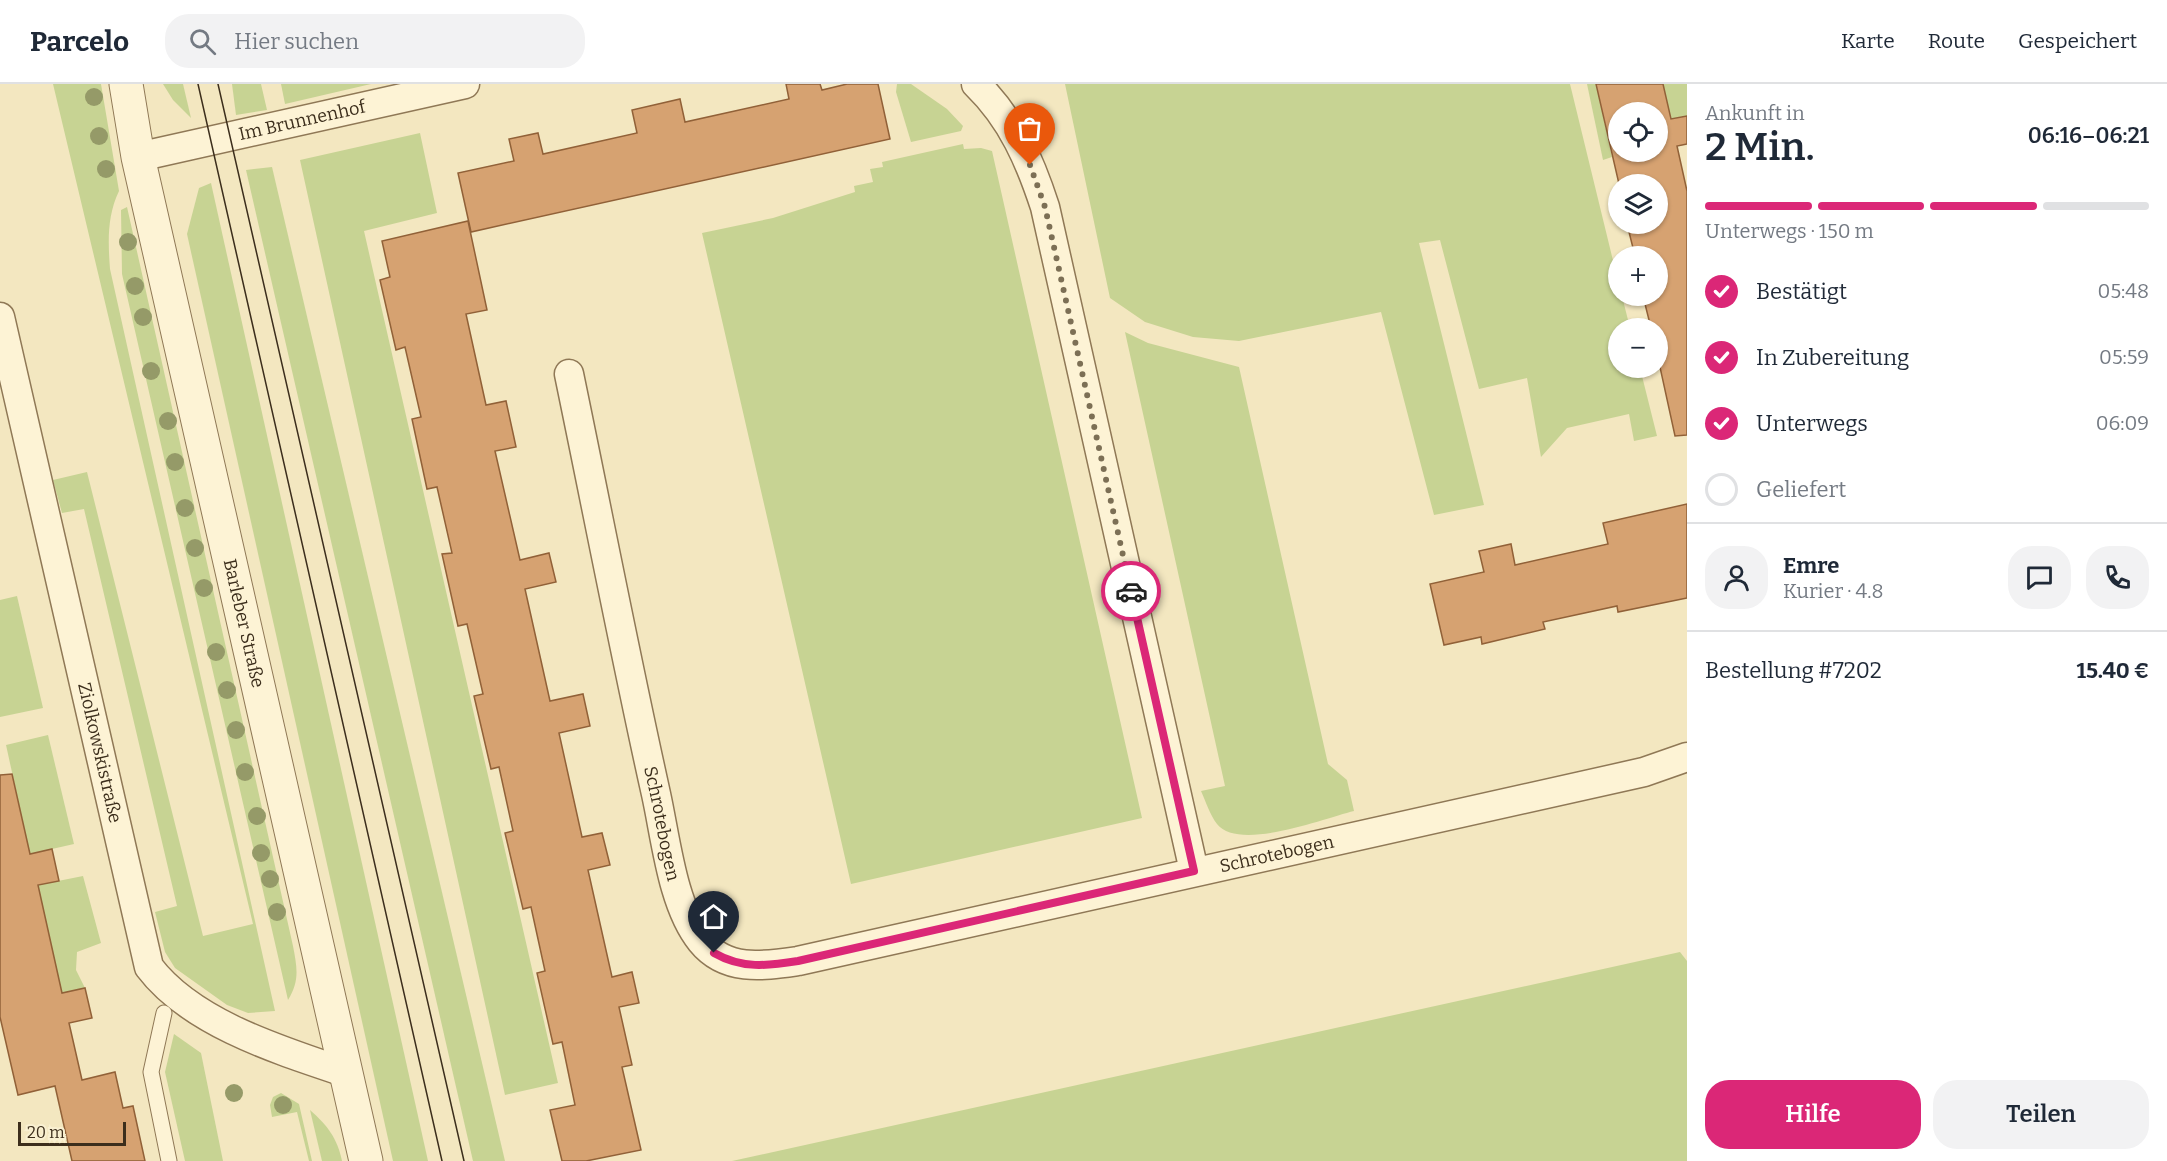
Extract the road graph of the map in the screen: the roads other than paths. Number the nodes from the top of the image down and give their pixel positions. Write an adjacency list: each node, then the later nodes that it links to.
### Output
1 (126, 84): 4 (street, Barleber Straße)
2 (465, 84): 4 (street, Im Brunnenhof)
3 (976, 84): 8 (street)
4 (138, 157): 10 (street, Barleber Straße)
5 (0, 317): 10 (street, Ziolkowskistraße)
6 (569, 374): 8 (street, Schrotebogen)
7 (1687, 757): 8 (street, Schrotebogen)
8 (1194, 871)
9 (164, 1013): 11 (lane)
10 (347, 1073): 12 (street, Barleber Straße)
11 (169, 1161)
12 (366, 1161)

